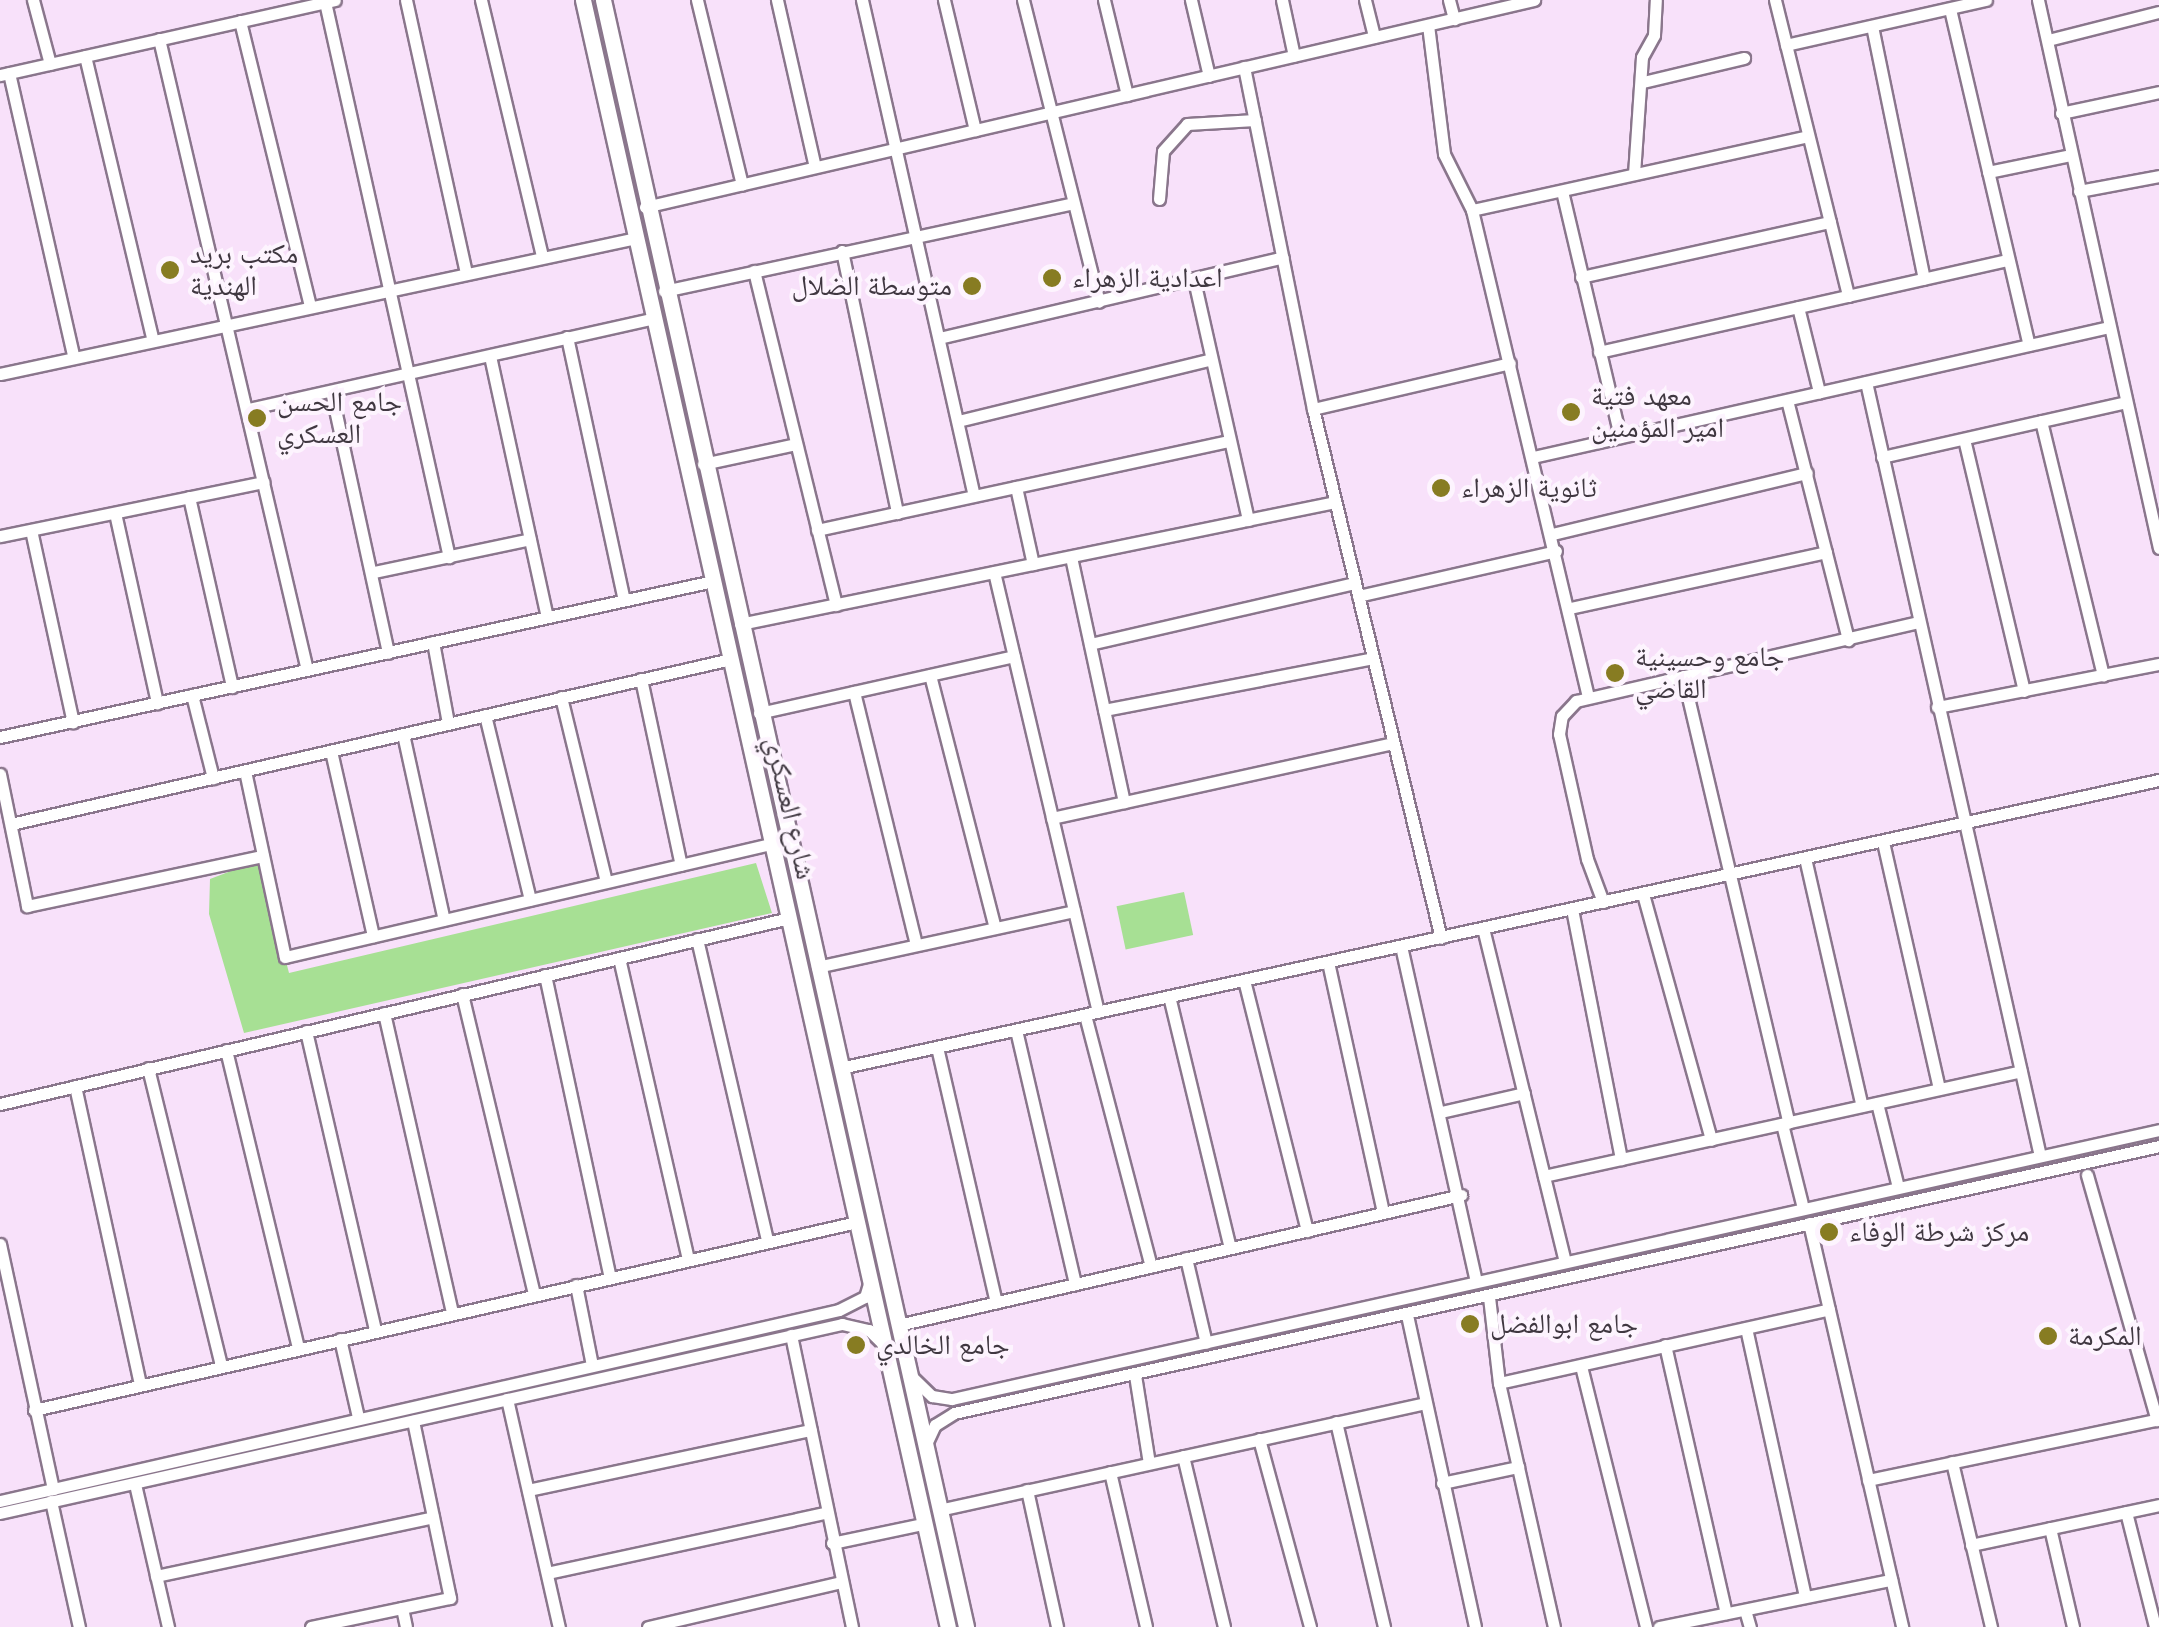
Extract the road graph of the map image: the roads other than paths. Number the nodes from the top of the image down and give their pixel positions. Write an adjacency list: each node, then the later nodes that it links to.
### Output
1 (33, 0): 36 (street)
2 (406, 0): 69 (street)
3 (482, 0): 66 (street)
4 (582, 0): 63 (main road, شارع العسكري)
5 (603, 0): 59 (main road, شارع العسكري)
6 (697, 0): 54 (street)
7 (777, 0): 50 (street)
8 (862, 0): 48 (street)
9 (944, 0): 46 (street)
10 (1023, 0): 44 (street)
11 (1104, 0): 42 (street)
12 (1191, 0): 39 (street)
13 (1282, 0): 34 (street)
14 (1365, 0): 29 (street)
15 (1449, 0): 25 (street)
16 (1534, 0): 25 (street)
17 (1656, 0): 40 (street)
18 (1775, 0): 32 (street)
19 (1986, 0): 23 (street)
20 (2038, 0): 31 (street)
21 (330, 1): 22 (street); 73 (street)
22 (289, 5): 26 (street)
23 (1950, 8): 28 (street); 51 (street)
24 (2159, 12): 31 (street)
25 (1454, 19): 27 (street)
26 (240, 21): 30 (street); 77 (street)
27 (1428, 24): 29 (street); 60 (street)
28 (1872, 26): 32 (street); 71 (street)
29 (1374, 37): 34 (street)
30 (159, 39): 33 (street); 80 (street)
31 (2048, 40): 43 (street)
32 (1786, 46): 47 (street)
33 (85, 56): 36 (street); 84 (street)
34 (1294, 56): 37 (street)
35 (1744, 58): 40 (street)
36 (50, 64): 38 (street)
37 (1244, 68): 39 (street); 45 (street)
38 (5, 74): 88 (street)
39 (1209, 76): 42 (street)
40 (1643, 82): 52 (street)
41 (2159, 92): 43 (street)
42 (1127, 95): 44 (street)
43 (2061, 112): 49 (street)
44 (1049, 113): 46 (street); 58 (street)
45 (1255, 120): 57 (street); 65 (street)
46 (976, 130): 48 (street)
47 (1808, 136): 52 (street); 61 (street)
48 (898, 147): 50 (street); 62 (street)
49 (2071, 156): 51 (street); 55 (street)
50 (815, 168): 54 (street)
51 (1988, 172): 67 (street)
52 (1634, 174): 56 (street)
53 (2159, 176): 55 (street)
54 (742, 184): 59 (street)
55 (2079, 191): 81 (street)
56 (1562, 192): 60 (street); 70 (street)
57 (1159, 199)
58 (1073, 203): 62 (street); 76 (street)
59 (645, 207): 74 (main road, شارع العسكري)
60 (1472, 210): 90 (street)
61 (1830, 222): 70 (street); 75 (street)
62 (916, 234): 64 (street); 83 (street)
63 (636, 238): 66 (street); 79 (main road, شارع العسكري)
64 (842, 251): 68 (street); 119 (street)
65 (1283, 256): 72 (street); 99 (street)
66 (542, 258): 69 (street)
67 (2008, 260): 71 (street); 85 (street)
68 (754, 270): 74 (street); 105 (street)
69 (466, 274): 73 (street)
70 (1581, 277): 86 (street)
71 (1924, 279): 75 (street)
72 (1194, 280): 76 (street); 89 (street)
73 (388, 291): 77 (street); 92 (street)
74 (664, 291): 108 (main road, شارع العسكري)
75 (1848, 296): 78 (street)
76 (1099, 302): 83 (street)
77 (310, 307): 80 (street)
78 (1798, 308): 86 (street); 95 (street)
79 (654, 318): 82 (street); 114 (main road, شارع العسكري)
80 (229, 325): 84 (street); 98 (street)
81 (2109, 327): 85 (street); 97 (street)
82 (567, 338): 87 (street); 137 (street)
83 (939, 338): 100 (street)
84 (153, 341): 88 (street)
85 (2029, 345): 93 (street)
86 (1599, 352): 102 (street)
87 (490, 356): 92 (street); 126 (street)
88 (74, 358): 91 (street)
89 (1209, 360): 100 (street); 104 (street)
90 (1510, 363): 99 (street); 106 (street)
91 (0, 374)
92 (408, 374): 94 (street); 130 (street)
93 (1866, 382): 95 (street); 107 (street)
94 (331, 392): 98 (street); 133 (street)
95 (1820, 392): 96 (street)
96 (1787, 400): 102 (street); 109 (street)
97 (2126, 402): 101 (street); 112 (street)
98 (248, 408): 111 (street)
99 (1313, 409): 117 (street)
100 (958, 421): 115 (street)
101 (2041, 421): 103 (street); 154 (street)
102 (1620, 437): 106 (street)
103 (1964, 438): 107 (street); 157 (street)
104 (1228, 441): 113 (street); 121 (street)
105 (796, 444): 108 (street); 123 (street)
106 (1533, 457): 124 (street)
107 (1882, 457): 141 (street)
108 (703, 464): 114 (main road, شارع العسكري)
109 (1807, 474): 124 (street); 129 (street)
110 (2159, 481): 112 (street)
111 (264, 482): 116 (street); 151 (street)
112 (2145, 484): 127 (street)
113 (1016, 487): 115 (street); 132 (street)
114 (701, 489): 120 (main road, شارع العسكري)
115 (974, 496): 119 (street)
116 (189, 497): 118 (street); 156 (street)
117 (1335, 502): 121 (street); 136 (street)
118 (115, 512): 122 (street); 162 (street)
119 (897, 512): 123 (street)
120 (707, 515): 135 (main road, شارع العسكري); 142 (main road, شارع العسكري)
121 (1248, 520): 131 (street)
122 (30, 530): 125 (street); 167 (street)
123 (817, 530): 138 (street)
124 (1552, 534): 128 (street)
125 (0, 536)
126 (530, 539): 130 (street); 140 (street)
127 (2159, 548)
128 (1556, 551): 136 (street); 139 (street)
129 (1826, 552): 139 (street); 143 (street)
130 (449, 556): 133 (street)
131 (1071, 556): 132 (street); 145 (street)
132 (1034, 564): 134 (street)
133 (374, 572): 146 (street)
134 (994, 572): 138 (street); 147 (street)
135 (713, 581): 137 (street); 149 (main road, شارع العسكري)
136 (1356, 590): 145 (street); 148 (street)
137 (624, 600): 140 (street)
138 (836, 605): 142 (street)
139 (1570, 608): 160 (street)
140 (547, 617): 144 (street)
141 (1918, 622): 143 (street); 163 (street)
142 (740, 624): 165 (main road, شارع العسكري)
143 (1848, 640): 153 (street)
144 (433, 642): 146 (street); 168 (street)
145 (1090, 644): 164 (street)
146 (388, 653): 151 (street)
147 (1014, 656): 152 (street); 178 (street)
148 (1373, 658): 164 (street); 171 (street)
149 (730, 659): 155 (street); 182 (main road, شارع العسكري)
150 (2159, 664): 154 (street)
151 (307, 670): 156 (street)
152 (930, 675): 158 (street); 195 (street)
153 (1682, 676): 160 (street); 186 (street)
154 (2103, 676): 157 (street)
155 (640, 679): 161 (street); 185 (street)
156 (232, 686): 159 (street)
157 (2024, 691): 163 (street)
158 (854, 692): 165 (street); 200 (street)
159 (192, 696): 162 (street); 175 (street)
160 (1588, 696): 190 (street)
161 (561, 698): 166 (street); 187 (street)
162 (156, 703): 167 (street)
163 (1937, 707): 179 (street)
164 (1104, 710): 177 (street)
165 (760, 713): 204 (main road, شارع العسكري)
166 (485, 715): 168 (street); 189 (street)
167 (73, 722): 170 (street)
168 (448, 724): 169 (street)
169 (404, 734): 172 (street); 194 (street)
170 (0, 737)
171 (1393, 743): 177 (street); 198 (street)
172 (331, 751): 173 (street); 197 (street)
173 (245, 770): 175 (street); 183 (street)
174 (0, 774): 180 (street)
175 (213, 778): 180 (street)
176 (2159, 780): 179 (street)
177 (1124, 802): 178 (street)
178 (1052, 818): 192 (street)
179 (1964, 820): 181 (street); 217 (street)
180 (12, 824): 183 (street)
181 (1883, 842): 184 (street); 219 (street)
182 (772, 844): 185 (street); 193 (main road, شارع العسكري)
183 (264, 856): 197 (street)
184 (1805, 858): 186 (street); 223 (street)
185 (681, 865): 187 (street)
186 (1729, 874): 188 (street); 225 (street)
187 (606, 882): 189 (street)
188 (1643, 894): 190 (street); 228 (street)
189 (530, 900): 194 (street)
190 (1603, 902): 191 (street)
191 (1572, 909): 196 (street); 233 (street)
192 (1074, 911): 195 (street); 210 (street)
193 (788, 918): 199 (street); 226 (main road, شارع العسكري)
194 (444, 920): 197 (street)
195 (994, 928): 200 (street)
196 (1484, 928): 198 (street); 220 (street)
197 (374, 936)
198 (1441, 938): 201 (street)
199 (697, 939): 202 (street); 245 (street)
200 (916, 945): 204 (street)
201 (1402, 946): 203 (street); 224 (street)
202 (618, 958): 205 (street); 251 (street)
203 (1328, 962): 206 (street); 240 (street)
204 (817, 967): 216 (main road, شارع العسكري)
205 (545, 975): 207 (street); 256 (street)
206 (1244, 980): 208 (street); 243 (street)
207 (462, 994): 209 (street); 260 (street)
208 (1169, 996): 210 (street); 248 (street)
209 (384, 1013): 212 (street); 265 (street)
210 (1092, 1013): 211 (street); 254 (street)
211 (1016, 1030): 213 (street); 258 (street)
212 (306, 1031): 214 (street); 270 (street)
213 (938, 1047): 216 (street); 262 (street)
214 (226, 1050): 215 (street); 275 (street)
215 (148, 1068): 218 (street); 278 (street)
216 (840, 1068): 226 (main road, شارع العسكري)
217 (2020, 1072): 219 (street); 232 (street)
218 (74, 1086): 222 (street); 283 (street)
219 (1939, 1089): 221 (street)
220 (1524, 1093): 224 (street); 235 (street)
221 (1877, 1103): 223 (street); 237 (street)
222 (0, 1104)
223 (1862, 1106): 225 (street)
224 (1441, 1112): 238 (street)
225 (1785, 1123): 228 (street); 239 (street)
226 (844, 1124): 231 (main road, شارع العسكري)
227 (2159, 1130): 229 (street)
228 (1710, 1140): 233 (street)
229 (2090, 1145): 232 (street); 234 (street)
230 (2159, 1146): 234 (street)
231 (851, 1156): 241 (main road, شارع العسكري); 268 (main road, شارع العسكري)
232 (2040, 1156): 237 (street)
233 (1621, 1160): 235 (street)
234 (2094, 1160): 242 (street)
235 (1544, 1176): 253 (street)
236 (2087, 1176): 288 (street)
237 (1898, 1187): 239 (street)
238 (1460, 1195): 240 (street); 257 (street)
239 (1803, 1208): 244 (street)
240 (1383, 1213): 243 (street)
241 (857, 1222): 245 (street); 255 (main road, شارع العسكري)
242 (1809, 1223): 249 (street); 264 (street)
243 (1307, 1230): 248 (street)
244 (1686, 1235): 246 (street); 249 (street)
245 (766, 1242): 251 (street)
246 (1652, 1242): 252 (street); 253 (street)
247 (0, 1244): 286 (street)
248 (1230, 1248): 250 (street)
249 (1690, 1252): 252 (street)
250 (1186, 1258): 254 (street); 273 (street)
251 (688, 1260): 256 (street)
252 (1652, 1261): 261 (street)
253 (1565, 1262): 257 (street)
254 (1152, 1266): 258 (street)
255 (868, 1274): 263 (street); 276 (main road, شارع العسكري)
256 (610, 1277): 259 (street)
257 (1476, 1282): 273 (street)
258 (1075, 1284): 262 (street)
259 (576, 1285): 260 (street); 277 (street)
260 (534, 1294): 265 (street)
261 (1489, 1296): 266 (street); 282 (street)
262 (996, 1302): 268 (street)
263 (839, 1310): 267 (street); 277 (street)
264 (1829, 1310): 269 (street); 303 (street)
265 (452, 1313): 270 (street)
266 (1407, 1314): 281 (street); 285 (street)
267 (842, 1324): 271 (street); 276 (street)
268 (898, 1325): 280 (main road, شارع العسكري)
269 (1746, 1328): 274 (street); 324 (street)
270 (375, 1331): 272 (street)
271 (790, 1335): 284 (street); 292 (street)
272 (340, 1339): 275 (street); 287 (street)
273 (1206, 1343): 280 (street)
274 (1665, 1346): 279 (street); 327 (street)
275 (298, 1348): 278 (street)
276 (887, 1351): 316 (main road, شارع العسكري)
277 (592, 1365): 287 (street)
278 (221, 1366): 283 (street)
279 (1581, 1366): 282 (street); 343 (street)
280 (908, 1373): 297 (main road, شارع العسكري)
281 (1135, 1375): 297 (street); 300 (street)
282 (1498, 1382): 301 (street)
283 (140, 1385): 286 (street)
284 (508, 1399): 289 (street); 306 (street)
285 (1425, 1403): 290 (street); 304 (street)
286 (34, 1410): 308 (street)
287 (358, 1417): 291 (street)
288 (2158, 1420): 299 (street)
289 (413, 1421): 295 (street); 315 (street)
290 (1336, 1422): 294 (street); 340 (street)
291 (325, 1426): 293 (street); 295 (street)
292 (811, 1430): 306 (street); 314 (street)
293 (298, 1432): 296 (street); 308 (street)
294 (1260, 1439): 298 (street); 339 (street)
295 (327, 1441): 296 (street)
296 (302, 1446): 305 (street)
297 (926, 1448): 311 (main road, شارع العسكري)
298 (1184, 1456): 300 (street); 338 (street)
299 (1952, 1462): 303 (street); 319 (street)
300 (1149, 1463): 302 (street)
301 (1518, 1466): 304 (street); 342 (street)
302 (1110, 1472): 307 (street); 337 (street)
303 (1868, 1480): 322 (street)
304 (1442, 1483): 341 (street)
305 (136, 1484): 308 (street); 321 (street)
306 (528, 1490): 320 (street)
307 (1026, 1490): 311 (street); 336 (street)
308 (52, 1496): 309 (street); 313 (street); 329 (street)
309 (0, 1501)
310 (2159, 1505): 312 (street)
311 (939, 1510): 328 (main road, شارع العسكري)
312 (2126, 1512): 317 (street); 349 (street)
313 (0, 1513)
314 (825, 1513): 318 (street); 320 (street)
315 (434, 1517): 321 (street); 325 (street)
316 (923, 1524): 318 (street); 328 (main road, شارع العسكري)
317 (2050, 1528): 319 (street); 348 (street)
318 (832, 1543): 323 (street)
319 (1971, 1545): 347 (street)
320 (547, 1573): 333 (street)
321 (156, 1576): 330 (street)
322 (1891, 1580): 324 (street); 346 (street)
323 (842, 1582): 334 (street); 335 (street)
324 (1805, 1598): 326 (street)
325 (402, 1608): 331 (street); 332 (street)
326 (1745, 1610): 327 (street); 345 (street)
327 (1726, 1614): 344 (street)
328 (956, 1625)
329 (78, 1627)
330 (168, 1627)
331 (311, 1627)
332 (406, 1627)
333 (559, 1627)
334 (648, 1627)
335 (852, 1627)
336 (1057, 1627)
337 (1146, 1627)
338 (1224, 1627)
339 (1310, 1627)
340 (1384, 1627)
341 (1475, 1627)
342 (1554, 1627)
343 (1646, 1627)
344 (1659, 1627)
345 (1750, 1627)
346 (1902, 1627)
347 (1992, 1627)
348 (2073, 1627)
349 (2155, 1627)

